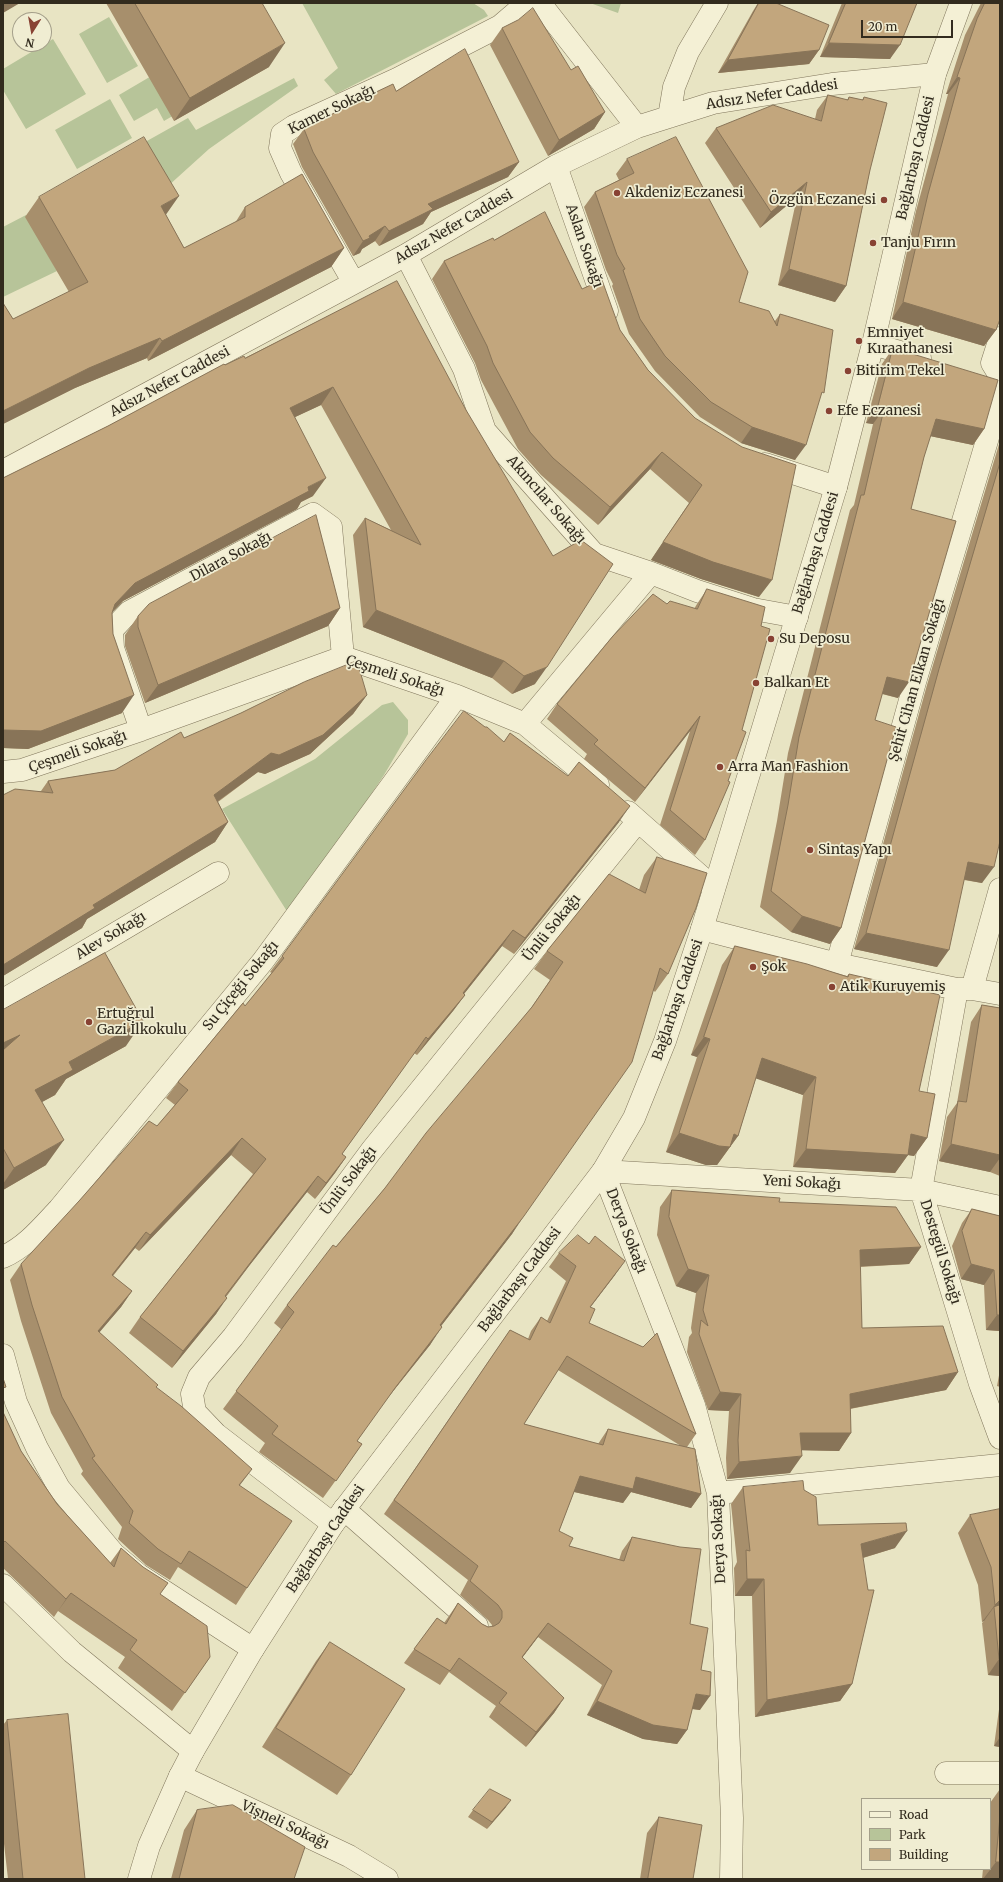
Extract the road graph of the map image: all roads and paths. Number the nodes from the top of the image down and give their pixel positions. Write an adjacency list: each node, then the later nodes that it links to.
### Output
1 (527, 3): 10 (street, Kamer Sokağı)
2 (540, 3): 7 (street)
3 (717, 3): 6 (street)
4 (961, 3): 5 (street, Bağlarbaşı Caddesi)
5 (936, 74): 6 (street, Adsız Nefer Caddesi); 13 (street, Bağlarbaşı Caddesi)
6 (669, 117): 7 (street, Adsız Nefer Caddesi)
7 (637, 127): 8 (street, Adsız Nefer Caddesi)
8 (556, 166): 9 (street, Adsız Nefer Caddesi); 11 (street, Aslan Sokağı)
9 (406, 255): 10 (street, Adsız Nefer Caddesi); 22 (street, Akıncılar Sokağı)
10 (354, 284): 20 (street, Adsız Nefer Caddesi)
11 (615, 332)
12 (1000, 338): 16 (street)
13 (873, 344): 14 (street); 21 (street, Bağlarbaşı Caddesi)
14 (940, 364)
15 (978, 375): 17 (street)
16 (1000, 376)
17 (1000, 382)
18 (1000, 397): 34 (street, Şehit Cihan Elkan Sokağı)
19 (743, 456): 21 (street)
20 (3, 471)
21 (836, 487): 23 (street, Bağlarbaşı Caddesi)
22 (651, 573): 23 (street, Akıncılar Sokağı); 26 (street)
23 (797, 617): 31 (street, Bağlarbaşı Caddesi)
24 (343, 657): 25 (street, Çeşmeli Sokağı); 27 (street, Çeşmeli Sokağı); 27 (street, Dilara Sokağı)
25 (457, 696): 26 (street, Çeşmeli Sokağı); 41 (street, Su Çiçeği Sokağı)
26 (525, 724): 29 (street, Çeşmeli Sokağı)
27 (141, 730): 28 (street, Çeşmeli Sokağı)
28 (3, 772)
29 (638, 821): 31 (street, Çeşmeli Sokağı); 47 (street, Ünlü Sokağı)
30 (218, 873): 37 (street, Alev Sokağı)
31 (714, 888): 33 (street, Bağlarbaşı Caddesi)
32 (1000, 889): 35 (street, Destegül Sokağı)
33 (702, 929): 34 (street); 38 (street, Bağlarbaşı Caddesi)
34 (837, 964): 35 (street)
35 (964, 989): 36 (street); 39 (street, Destegül Sokağı)
36 (1000, 994)
37 (3, 1000)
38 (603, 1171): 39 (street, Yeni Sokağı); 46 (street, Derya Sokağı); 47 (street, Bağlarbaşı Caddesi)
39 (921, 1190): 40 (street, Yeni Sokağı); 43 (street, Destegül Sokağı)
40 (1000, 1206)
41 (3, 1257)
42 (3, 1355): 50 (street)
43 (990, 1386): 44 (street, Destegül Sokağı)
44 (1000, 1438)
45 (1000, 1466): 46 (street)
46 (718, 1493): 57 (street, Derya Sokağı)
47 (338, 1516): 49 (street, Ünlü Sokağı); 50 (street, Bağlarbaşı Caddesi)
48 (3, 1585): 51 (street)
49 (480, 1628)
50 (253, 1649): 51 (street, Bağlarbaşı Caddesi)
51 (193, 1751): 54 (street, Bağlarbaşı Caddesi)
52 (1000, 1772): 53 (street)
53 (946, 1773)
54 (180, 1776): 55 (street, Bağlarbaşı Caddesi); 56 (street, Vişneli Sokağı)
55 (138, 1879)
56 (387, 1879)
57 (731, 1879)

